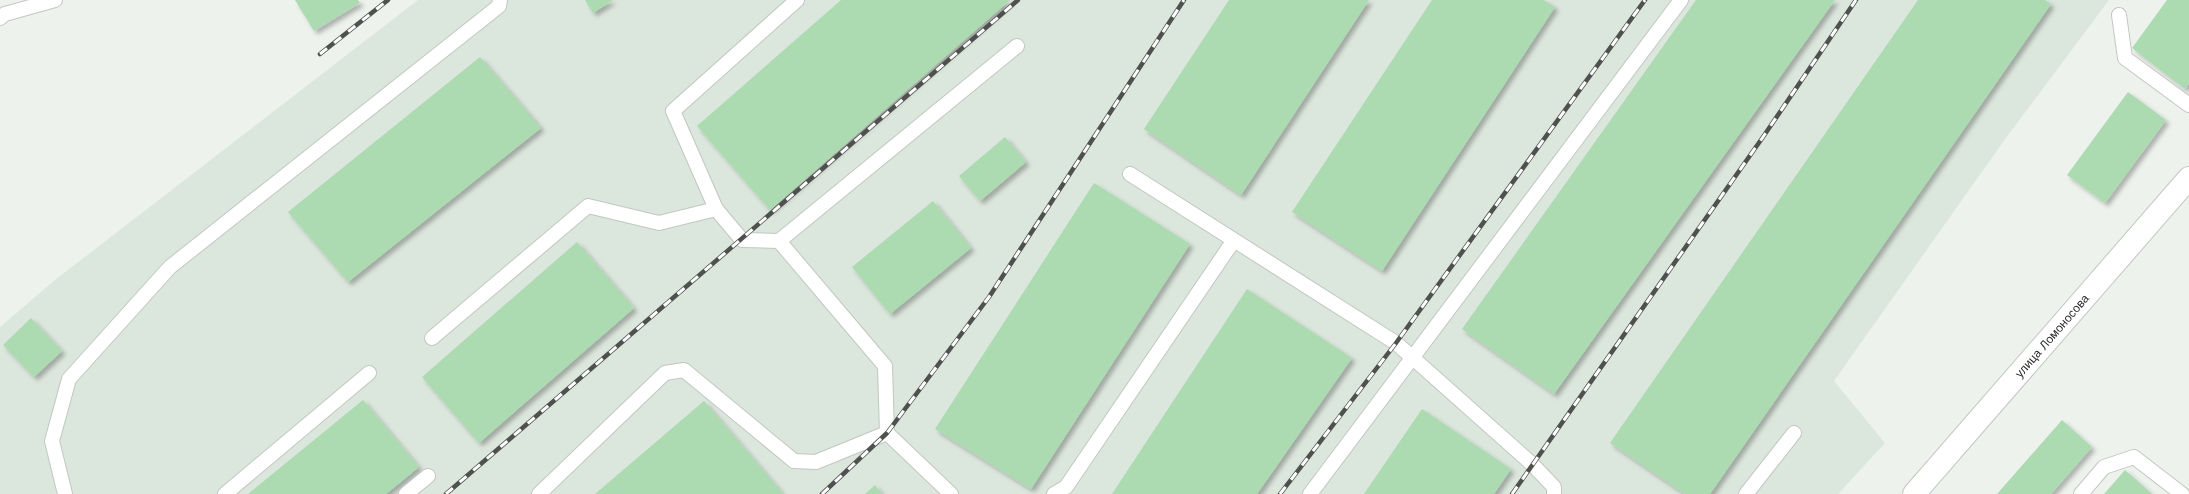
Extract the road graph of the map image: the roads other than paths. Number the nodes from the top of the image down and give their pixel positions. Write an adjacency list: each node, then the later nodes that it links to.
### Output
1 (55, 0): 6 (lane)
2 (500, 0): 20 (lane)
3 (797, 0): 11 (lane)
4 (1681, 0): 15 (lane)
5 (2119, 15): 8 (lane)
6 (0, 18)
7 (1017, 46): 13 (lane)
8 (2189, 105)
9 (1130, 174): 12 (lane)
10 (2189, 178): 29 (street, улица Ломоносова)
11 (716, 209): 13 (lane); 14 (lane)
12 (1234, 240): 15 (lane); 25 (lane)
13 (779, 241): 17 (lane)
14 (432, 338)
15 (1413, 357): 26 (lane); 27 (lane)
16 (369, 373): 21 (lane)
17 (887, 433): 23 (lane); 24 (lane)
18 (1794, 433): 28 (lane)
19 (428, 476): 22 (lane)
20 (65, 494)
21 (225, 494)
22 (406, 494)
23 (539, 494)
24 (952, 494)
25 (1054, 494)
26 (1310, 494)
27 (1554, 494)
28 (1746, 494)
29 (1914, 494)
30 (2081, 494): 31 (lane)
31 (2182, 494)

